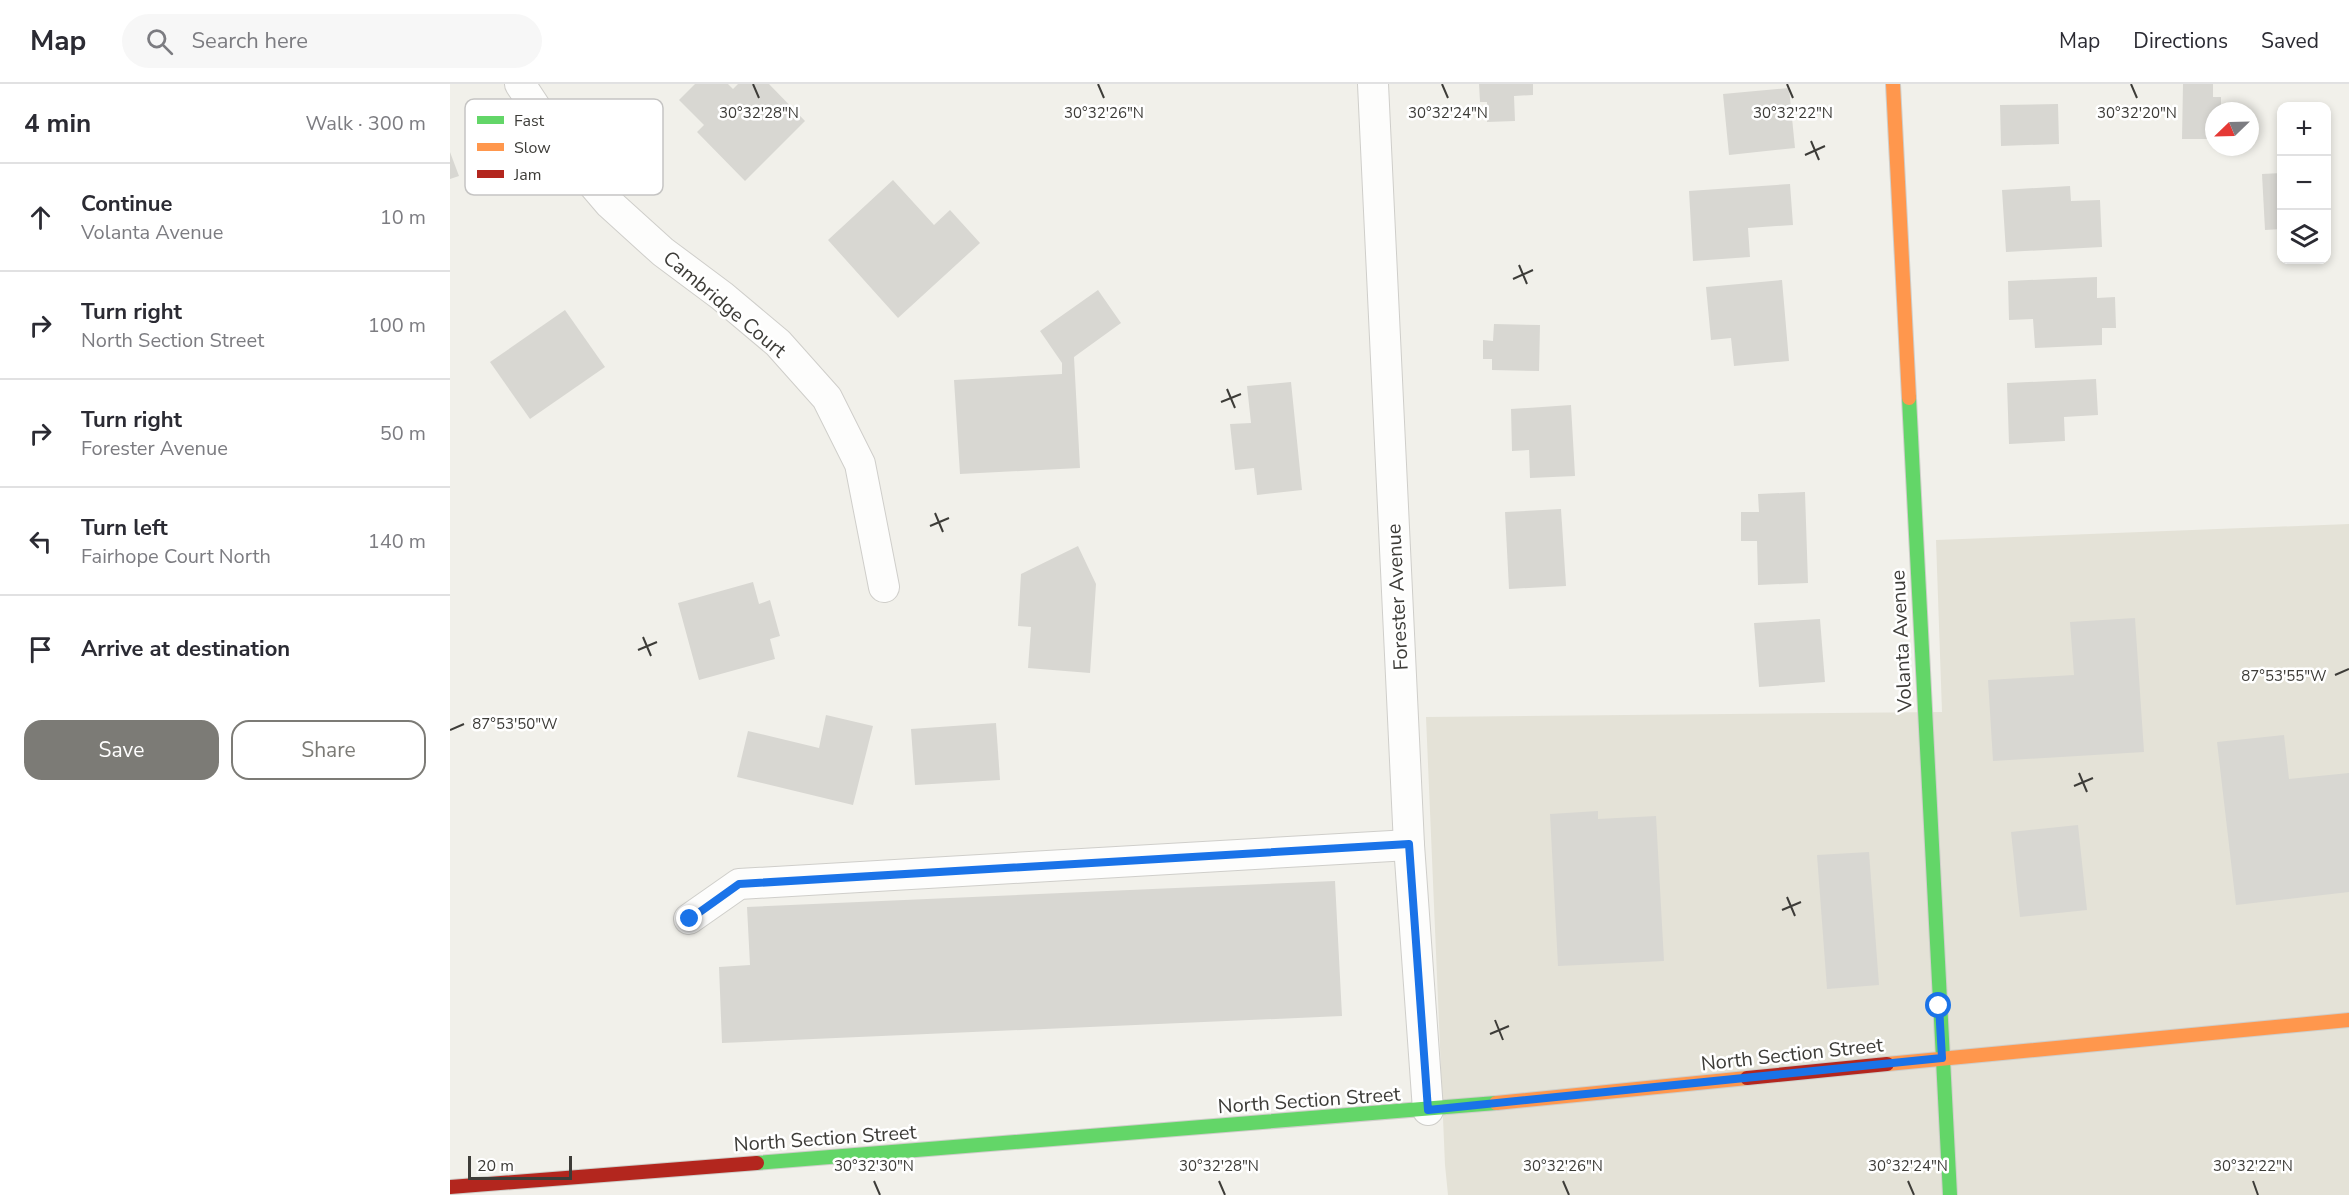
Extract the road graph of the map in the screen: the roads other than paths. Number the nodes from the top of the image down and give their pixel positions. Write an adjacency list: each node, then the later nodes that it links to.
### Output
1 (520, 84): 4 (street, Cambridge Court)
2 (1372, 84): 7 (street, Forester Avenue)
3 (1893, 84): 10 (main road, Volanta Avenue)
4 (530, 99)
5 (602, 195): 6 (street, Cambridge Court)
6 (884, 587)
7 (1409, 844): 8 (street); 11 (street, Forester Avenue)
8 (690, 919)
9 (2349, 1020): 10 (main road, North Section Street)
10 (1942, 1058): 11 (main road, North Section Street); 13 (main road, Volanta Avenue)
11 (1428, 1110): 12 (main road, North Section Street)
12 (450, 1187)
13 (1950, 1195)

